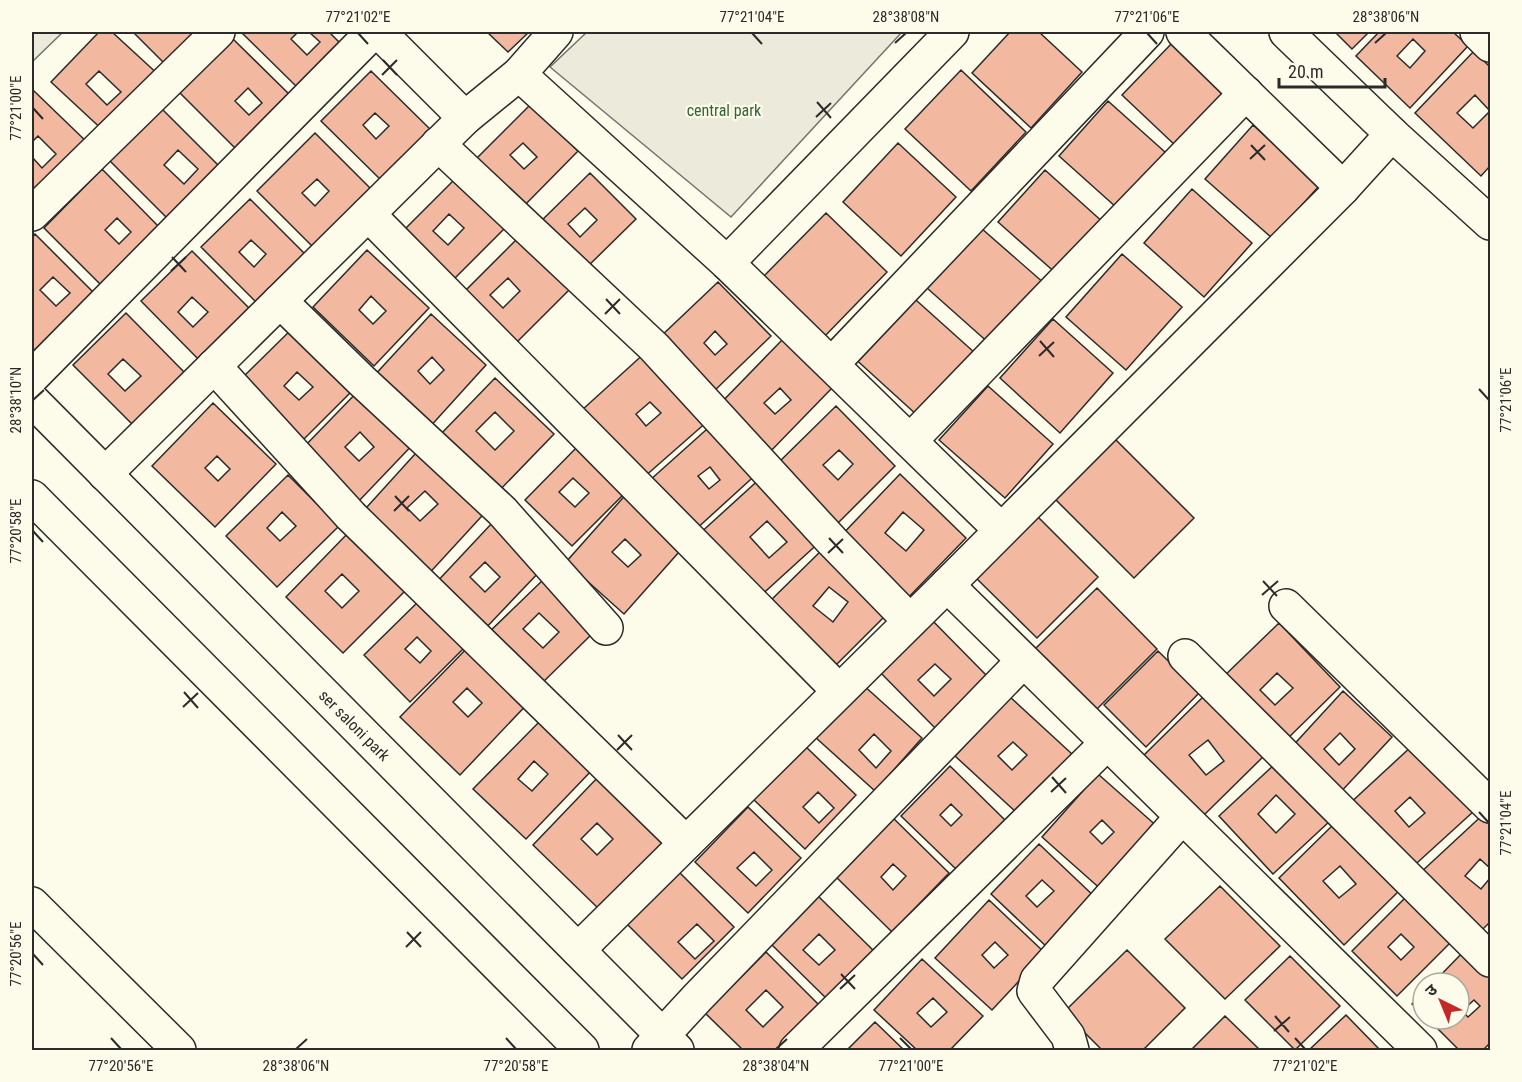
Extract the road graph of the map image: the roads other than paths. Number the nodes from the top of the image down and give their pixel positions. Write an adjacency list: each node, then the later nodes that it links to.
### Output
1 (218, 32): 18 (street)
2 (372, 32): 24 (street)
3 (380, 32): 13 (street)
4 (556, 32): 11 (street)
5 (952, 32): 20 (street)
6 (1147, 32): 22 (street)
7 (1183, 32): 12 (street)
8 (1286, 32): 14 (street)
9 (1477, 32): 10 (street)
10 (1491, 45)
11 (519, 74): 13 (street); 20 (street)
12 (1246, 93): 16 (street); 26 (street)
13 (465, 118): 15 (street)
14 (1392, 134): 16 (street); 17 (street)
15 (438, 144): 19 (street); 32 (street)
16 (1343, 188): 29 (street)
17 (1485, 208)
18 (32, 214)
19 (368, 214): 21 (street); 36 (street)
20 (727, 263): 22 (street)
21 (280, 301): 23 (street); 33 (street)
22 (832, 364): 26 (street)
23 (214, 366): 27 (street); 40 (street)
24 (32, 377)
25 (32, 400): 27 (street, ser saloni park)
26 (910, 441): 29 (street)
27 (105, 474): 42 (street, ser saloni park)
28 (32, 497): 46 (street)
29 (1002, 530): 30 (street)
30 (947, 585): 32 (street); 35 (street)
31 (1286, 606): 38 (street)
32 (910, 621): 36 (street)
33 (606, 628)
34 (1185, 656): 43 (street)
35 (1023, 661): 37 (street); 44 (street)
36 (839, 691): 40 (street)
37 (1107, 743): 39 (street); 47 (street)
38 (1491, 806)
39 (1182, 817): 48 (street); 49 (street)
40 (686, 843): 42 (street)
41 (32, 904): 45 (street)
42 (578, 950): 44 (street, ser saloni park)
43 (1491, 960)
44 (663, 1046)
45 (179, 1050)
46 (582, 1050)
47 (796, 1050)
48 (1072, 1050)
49 (1419, 1050)

